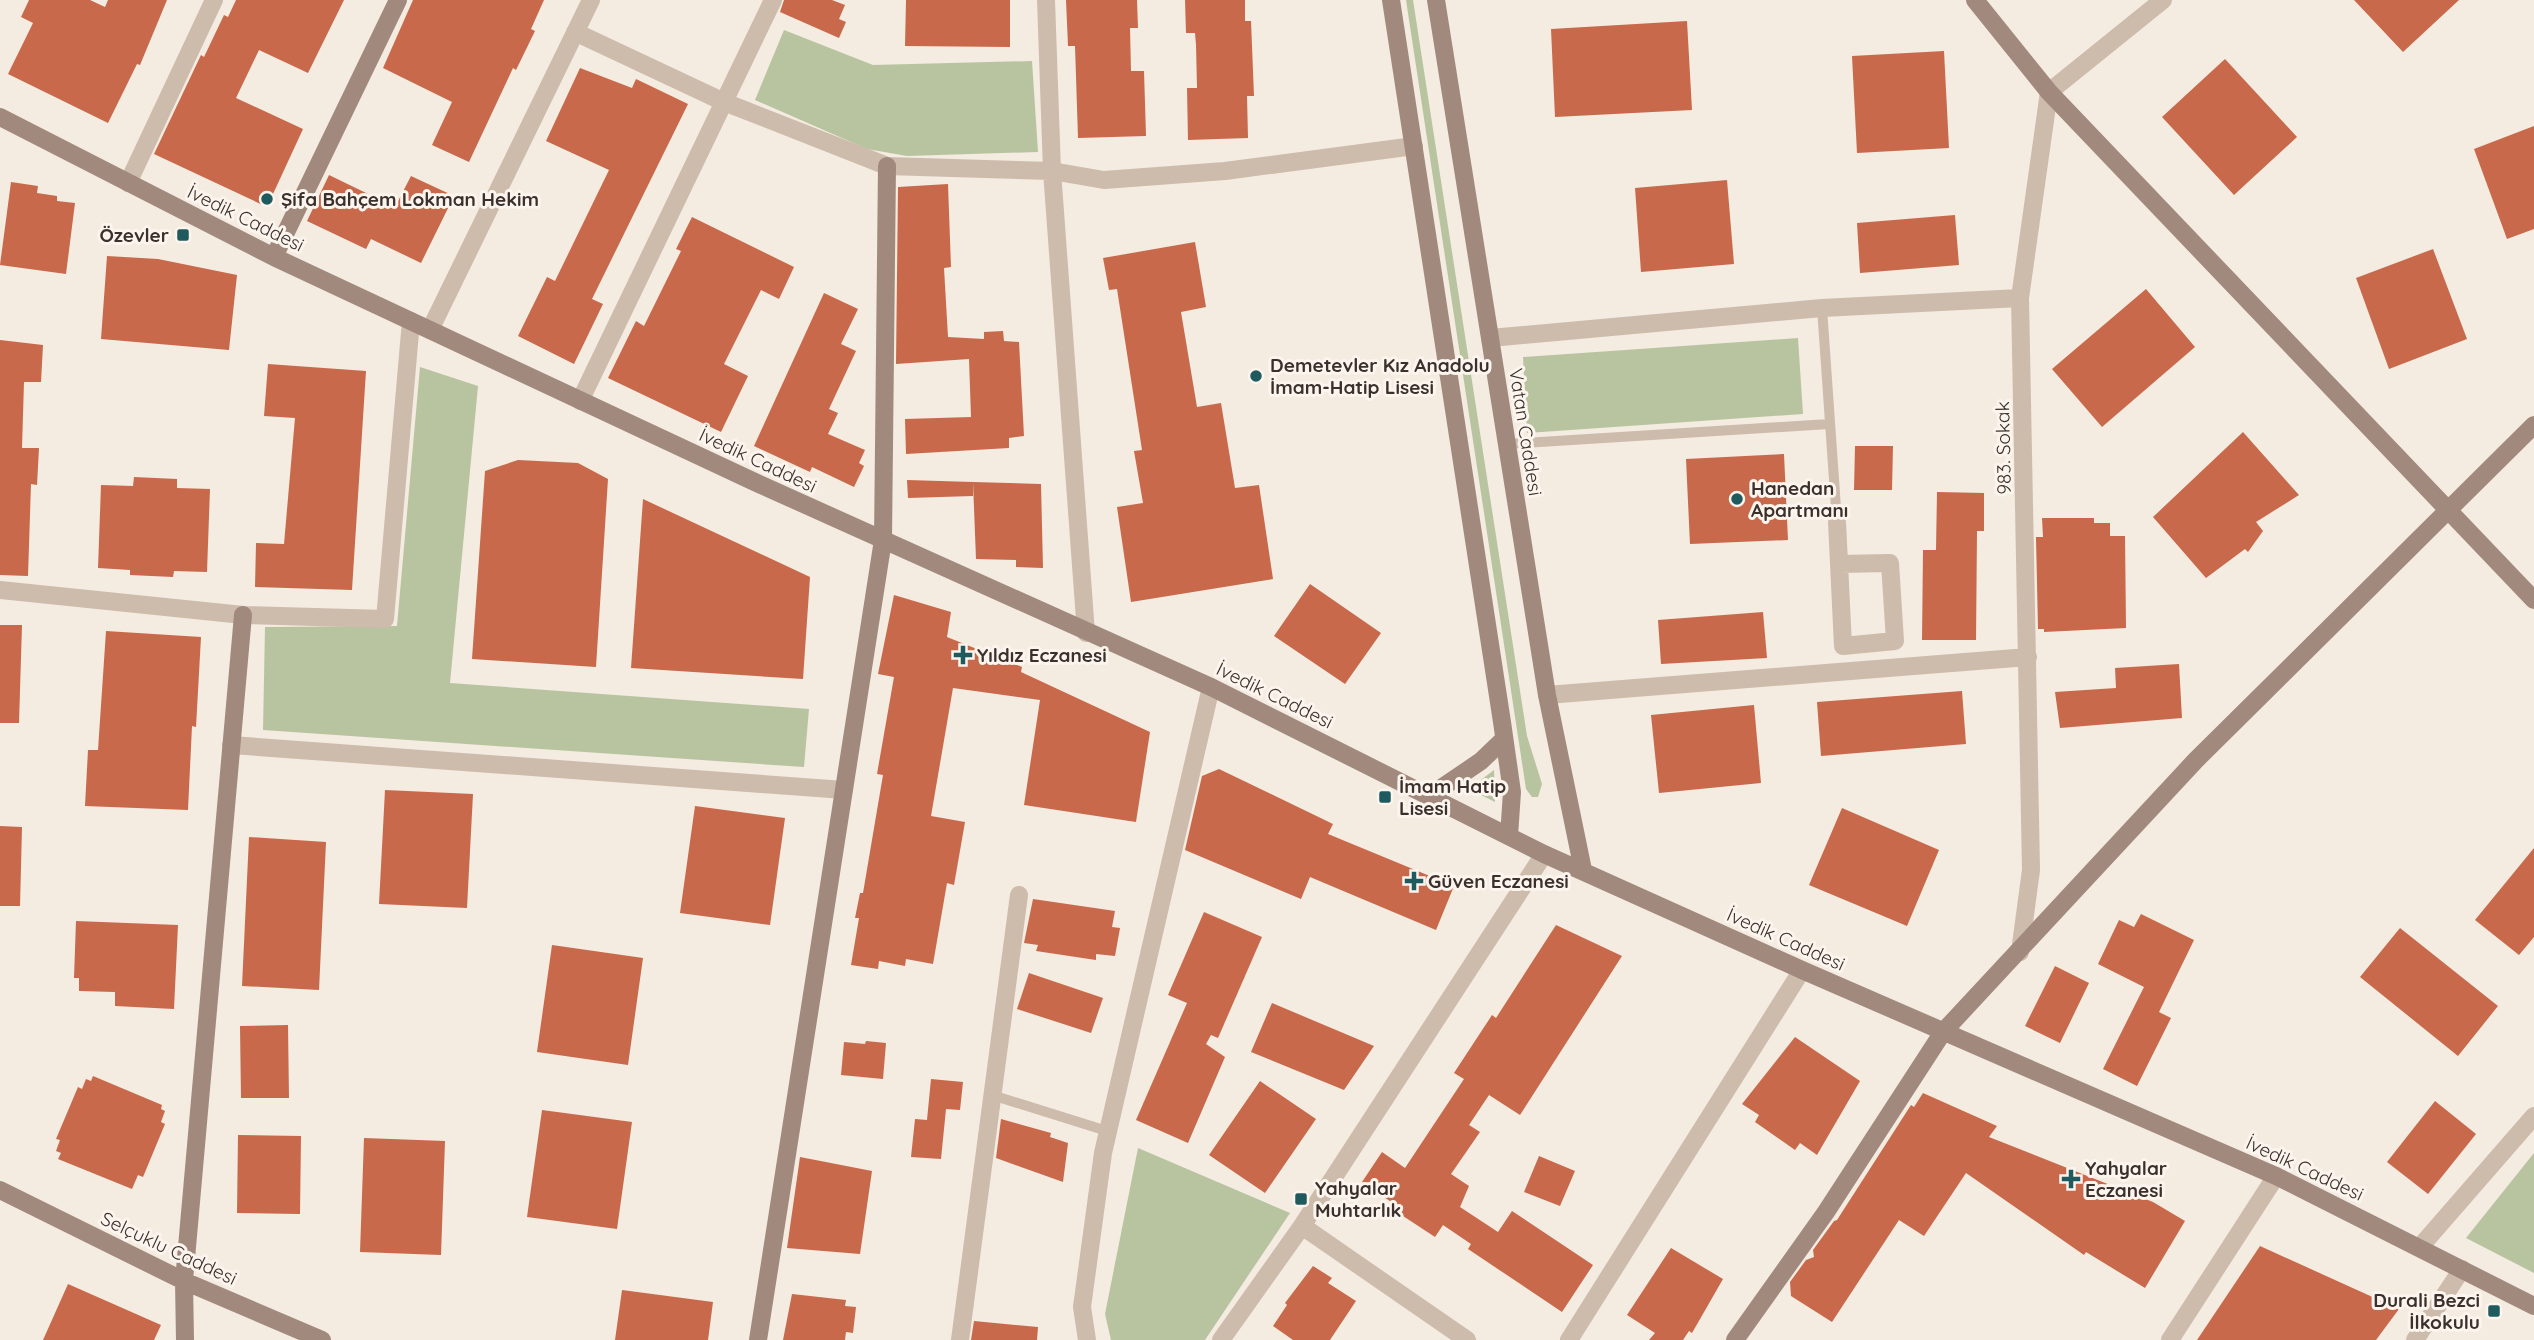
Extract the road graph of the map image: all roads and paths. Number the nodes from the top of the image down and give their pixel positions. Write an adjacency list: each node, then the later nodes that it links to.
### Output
1 (214, 0): 17 (street)
2 (398, 0): 18 (main road)
3 (591, 0): 10 (street)
4 (773, 0): 12 (street)
5 (1046, 0): 16 (street)
6 (1391, 0): 14 (main road)
7 (1436, 0): 23 (main road, Vatan Caddesi)
8 (1975, 0): 11 (main road)
9 (2163, 0): 11 (street)
10 (575, 32): 12 (street); 22 (street)
11 (2049, 92): 19 (street, 983. Sokak); 28 (main road)
12 (724, 102): 15 (street); 24 (street)
13 (0, 117): 17 (main road, İvedik Caddesi)
14 (1414, 146): 16 (street); 39 (main road)
15 (887, 166): 16 (street); 30 (main road)
16 (1052, 171): 35 (street)
17 (128, 183): 18 (main road, İvedik Caddesi)
18 (274, 257): 21 (main road, İvedik Caddesi)
19 (2020, 298): 20 (street); 36 (street, 983. Sokak)
20 (1822, 307): 23 (street); 25 (lane)
21 (411, 321): 22 (main road, İvedik Caddesi); 34 (street)
22 (430, 330): 24 (main road, İvedik Caddesi)
23 (1490, 338): 27 (main road, Vatan Caddesi)
24 (580, 401): 30 (main road, İvedik Caddesi)
25 (1829, 424): 27 (lane); 29 (lane)
26 (2534, 425): 28 (main road)
27 (1506, 444): 38 (main road, Vatan Caddesi)
28 (2447, 511): 33 (main road); 47 (main road)
29 (1837, 522): 31 (street)
30 (883, 540): 35 (main road, İvedik Caddesi); 41 (main road)
31 (1839, 564): 31 (street)
32 (0, 590): 34 (street)
33 (2534, 600)
34 (243, 615): 40 (main road)
35 (1086, 633): 37 (main road, İvedik Caddesi)
36 (2028, 657): 38 (street); 47 (street, 983. Sokak)
37 (1211, 687): 42 (main road, İvedik Caddesi); 52 (street)
38 (1547, 695): 45 (main road, Vatan Caddesi)
39 (1504, 739): 42 (main road); 43 (main road)
40 (231, 745): 41 (street); 58 (main road)
41 (844, 790): 62 (main road)
42 (1431, 795): 43 (main road, İvedik Caddesi)
43 (1509, 836): 44 (main road, İvedik Caddesi)
44 (1545, 853): 45 (main road, İvedik Caddesi); 55 (street)
45 (1583, 870): 48 (main road, İvedik Caddesi)
46 (1019, 895): 50 (street)
47 (2020, 952): 49 (main road)
48 (1802, 970): 49 (main road, İvedik Caddesi); 67 (street)
49 (1943, 1032): 53 (main road, İvedik Caddesi); 68 (main road)
50 (992, 1095): 52 (lane); 63 (street)
51 (2534, 1116): 56 (street)
52 (1107, 1131): 64 (street)
53 (2276, 1176): 56 (main road, İvedik Caddesi); 69 (street)
54 (0, 1190): 58 (main road, Selçuklu Caddesi)
55 (1303, 1226): 65 (street); 66 (street)
56 (2420, 1247): 57 (main road, İvedik Caddesi)
57 (2462, 1269): 59 (main road, İvedik Caddesi); 70 (street)
58 (184, 1281): 60 (main road); 61 (main road, Selçuklu Caddesi)
59 (2534, 1306)
60 (184, 1340)
61 (322, 1340)
62 (758, 1340)
63 (960, 1340)
64 (1087, 1340)
65 (1221, 1340)
66 (1467, 1340)
67 (1569, 1340)
68 (1735, 1340)
69 (2170, 1340)
70 (2415, 1340)

